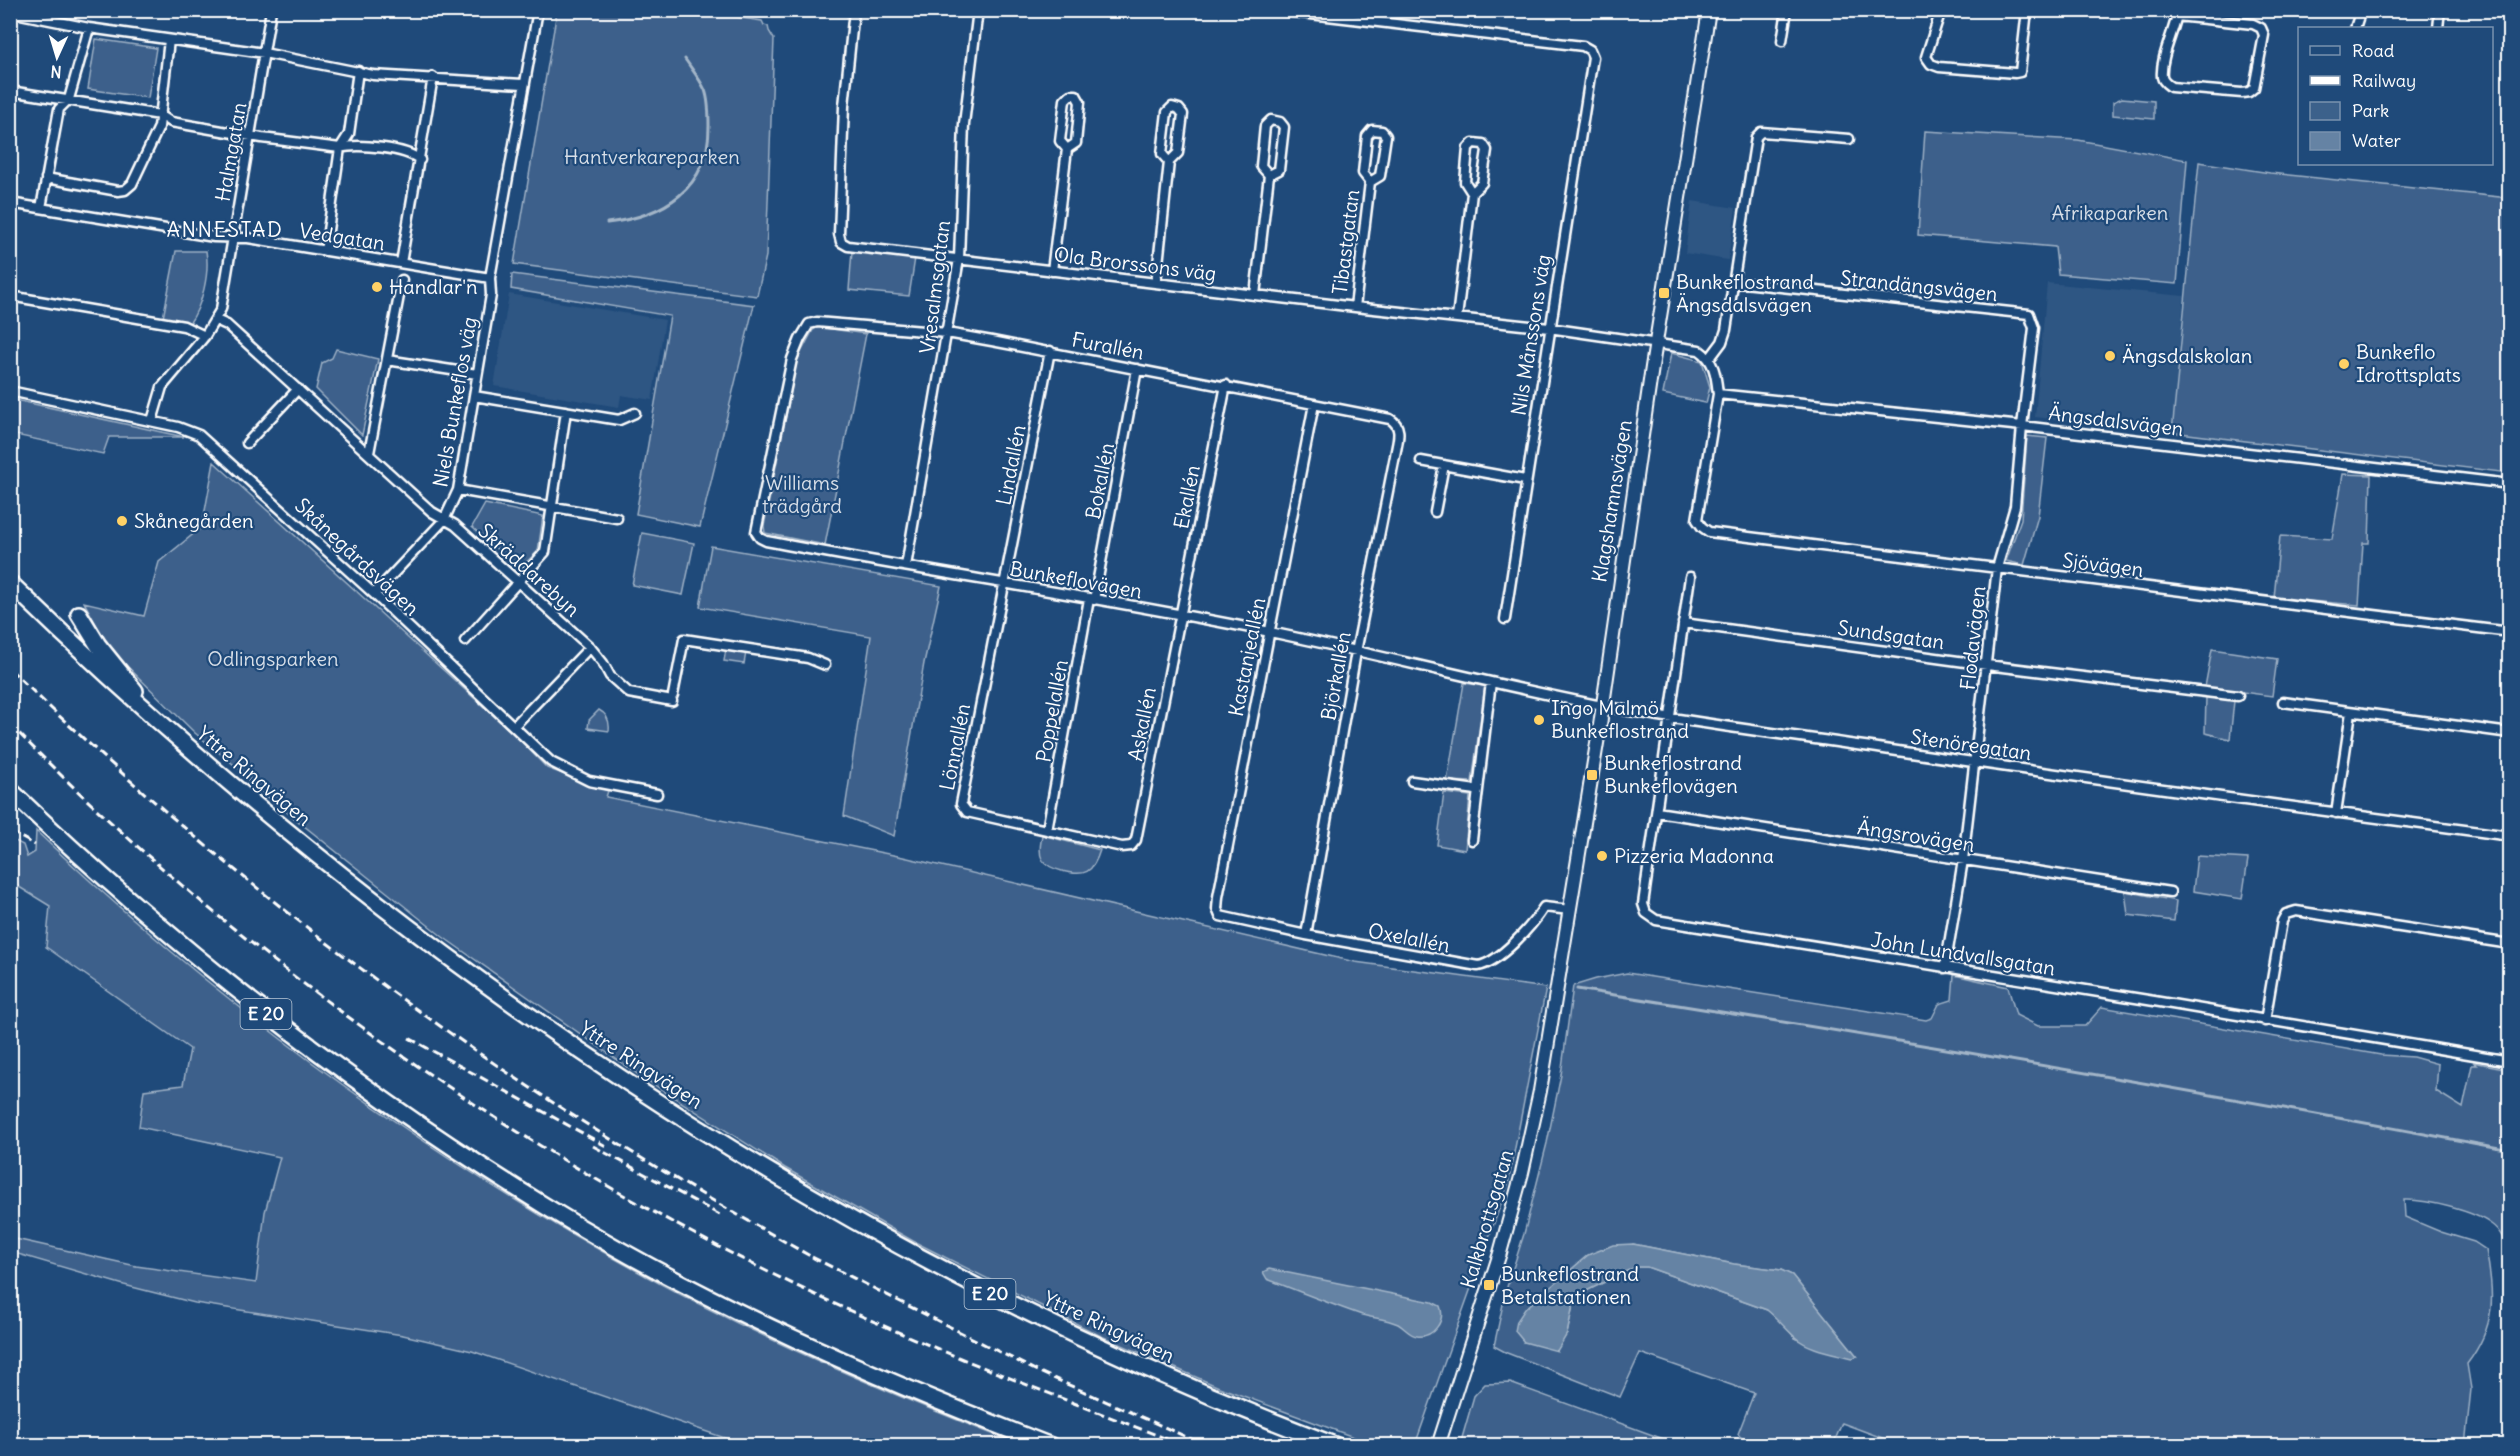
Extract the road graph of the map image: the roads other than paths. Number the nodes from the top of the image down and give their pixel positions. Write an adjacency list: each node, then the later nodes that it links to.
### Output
1 (271, 10): 19 (street, Halmgatan)
2 (538, 10): 22 (street, Niels Bunkeflos väg)
3 (854, 10): 40 (street, Ola Brorssons väg)
4 (978, 10): 40 (street, Vresalmsgatan)
5 (1276, 10): 54 (street, Nils Månssons väg)
6 (1709, 10): 57 (street, Klagshamnsvägen)
7 (1787, 10): 18 (street)
8 (1941, 10): 9 (street)
9 (2027, 10)
10 (2361, 10): 14 (street)
11 (2440, 10): 15 (street)
12 (10, 12): 16 (street)
13 (2177, 13): 13 (street)
14 (2355, 27)
15 (2438, 27)
16 (89, 28): 17 (street); 24 (street)
17 (169, 40): 19 (street); 25 (street)
18 (1782, 41)
19 (264, 53): 20 (street); 26 (street, Halmgatan)
20 (358, 71): 21 (street); 28 (street)
21 (433, 77): 22 (street); 30 (street)
22 (523, 84): 43 (street, Niels Bunkeflos väg)
23 (10, 91): 24 (street)
24 (69, 99): 25 (street); 33 (street)
25 (160, 115): 26 (street); 33 (street)
26 (251, 136): 28 (street); 38 (street, Halmgatan)
27 (1849, 139): 45 (street)
28 (340, 148): 30 (street); 39 (street)
29 (1067, 149): 29 (street); 42 (street)
30 (420, 160): 41 (street)
31 (1168, 162): 31 (street); 46 (street)
32 (1269, 175): 32 (street); 47 (street)
33 (46, 178): 37 (street)
34 (1370, 182): 34 (street, Tibastgatan); 49 (street, Tibastgatan)
35 (1472, 193): 35 (street); 51 (street)
36 (11, 203): 37 (street, Vedgatan)
37 (41, 208): 38 (street, Vedgatan)
38 (233, 238): 39 (street, Vedgatan); 52 (street, Halmgatan)
39 (325, 251): 41 (street, Vedgatan)
40 (959, 259): 42 (street, Ola Brorssons väg); 55 (street, Vresalmsgatan)
41 (401, 263): 43 (street, Vedgatan)
42 (1052, 271): 46 (street, Ola Brorssons väg)
43 (490, 278): 62 (street, Niels Bunkeflos väg)
44 (402, 280): 60 (street)
45 (1735, 282): 50 (street, Strandängsvägen); 59 (street)
46 (1156, 283): 47 (street, Ola Brorssons väg)
47 (1255, 295): 49 (street, Ola Brorssons väg)
48 (10, 296): 56 (street)
49 (1355, 307): 51 (street, Ola Brorssons väg)
50 (2029, 314): 73 (street, Flodavägen)
51 (1457, 318): 54 (street, Ola Brorssons väg)
52 (216, 321): 56 (street, Halmgatan); 64 (street, Skräddarebyn)
53 (809, 324): 55 (street, Furallén); 85 (street, Bunkeflovägen)
54 (1549, 328): 57 (street, Ola Brorssons väg); 78 (street, Nils Månssons väg)
55 (947, 333): 58 (street, Furallén); 85 (street, Vresalmsgatan)
56 (205, 336): 71 (street, Halmgatan)
57 (1656, 343): 59 (street, Ola Brorssons väg); 107 (street, Klagshamnsvägen)
58 (1050, 351): 61 (street, Furallén); 90 (street, Lindallén)
59 (1710, 358): 66 (street)
60 (387, 360): 62 (street); 75 (street)
61 (1137, 369): 63 (street, Furallén); 92 (street, Bokallén)
62 (477, 374): 67 (street, Niels Bunkeflos väg)
63 (1226, 386): 68 (street, Furallén); 94 (street, Ekallén)
64 (298, 389): 74 (street); 75 (street, Skräddarebyn)
65 (10, 391): 71 (street, Skånegårdsvägen)
66 (1718, 394): 73 (street, Ängsdalsvägen); 86 (street, Sjövägen)
67 (474, 396): 69 (street); 80 (street, Niels Bunkeflos väg)
68 (1314, 404): 72 (street, Furallén); 97 (street, Kastanjeallén)
69 (566, 411): 70 (street); 81 (street)
70 (635, 413)
71 (152, 421): 91 (street, Skånegårdsvägen)
72 (1397, 423): 101 (street, Björkallén)
73 (2022, 426): 79 (street, Ängsdalsvägen); 86 (street, Flodavägen)
74 (247, 443)
75 (369, 453): 84 (street, Skräddarebyn)
76 (1421, 461): 77 (street)
77 (1444, 465): 78 (street); 82 (street)
78 (1525, 480): 95 (street, Nils Månssons väg)
79 (2510, 484)
80 (458, 490): 81 (street); 84 (street, Niels Bunkeflos väg)
81 (552, 507): 83 (street); 88 (street)
82 (1435, 512)
83 (617, 518)
84 (444, 520): 88 (street, Skräddarebyn); 91 (street, Niels Bunkeflos väg)
85 (906, 566): 90 (street, Bunkeflovägen)
86 (1997, 568): 98 (street, Sjövägen); 103 (street, Flodavägen)
87 (1690, 577): 96 (street)
88 (519, 582): 99 (street); 100 (street, Skräddarebyn)
89 (10, 583): 111 (highway, Yttre Ringvägen / E 20)
90 (1005, 584): 92 (street, Bunkeflovägen); 120 (street, Lönnallén)
91 (374, 594): 110 (street, Skånegårdsvägen)
92 (1092, 599): 94 (street, Bunkeflovägen); 120 (street, Poppelallén)
93 (79, 614): 111 (highway)
94 (1180, 615): 97 (street, Bunkeflovägen); 122 (street, Askallén)
95 (1504, 619)
96 (1683, 623): 103 (street, Sundsgatan); 109 (street)
97 (1269, 632): 101 (street, Bunkeflovägen); 127 (street, Kastanjeallén)
98 (2510, 632)
99 (465, 641)
100 (590, 647): 102 (street, Skräddarebyn); 110 (street)
101 (1356, 652): 104 (street, Bunkeflovägen); 128 (street, Björkallén)
102 (825, 665)
103 (1987, 665): 105 (street, Sundsgatan); 113 (street, Flodavägen)
104 (1491, 682): 107 (street, Bunkeflovägen); 116 (street)
105 (2238, 696)
106 (2283, 702): 108 (street)
107 (1603, 706): 109 (street, Stenöregatan); 126 (street, Klagshamnsvägen)
108 (2351, 712): 112 (street); 119 (street)
109 (1671, 717): 113 (street, Stenöregatan); 118 (street)
110 (514, 726): 117 (street, Skånegårdsvägen)
111 (163, 727): 135 (highway, Yttre Ringvägen / E 20)
112 (2510, 733)
113 (1976, 763): 119 (street, Stenöregatan); 124 (street, Flodavägen)
114 (1412, 781): 116 (street)
115 (10, 790): 134 (highway, E 20)
116 (1476, 790): 123 (street)
117 (657, 794)
118 (1657, 812): 124 (street, Ängsrovägen); 130 (street, John Lundvallsgatan)
119 (2336, 813): 121 (street, Stenöregatan)
120 (1047, 830): 122 (street, Lönnallén)
121 (2510, 836)
122 (1136, 840)
123 (1472, 840)
124 (1963, 860): 125 (street, Ängsrovägen); 130 (street, Flodavägen)
125 (2170, 892)
126 (1570, 910): 128 (street, Oxelallén); 131 (street, Klagshamnsvägen)
127 (1220, 916): 128 (street, Oxelallén)
128 (1306, 935)
129 (2510, 944): 132 (street)
130 (1945, 968): 132 (street, John Lundvallsgatan)
131 (1556, 998): 136 (street, Kalkbrottsgatan)
132 (2265, 1021): 133 (street, John Lundvallsgatan)
133 (2510, 1061)
134 (1051, 1446)
135 (1337, 1446)
136 (1437, 1446)

